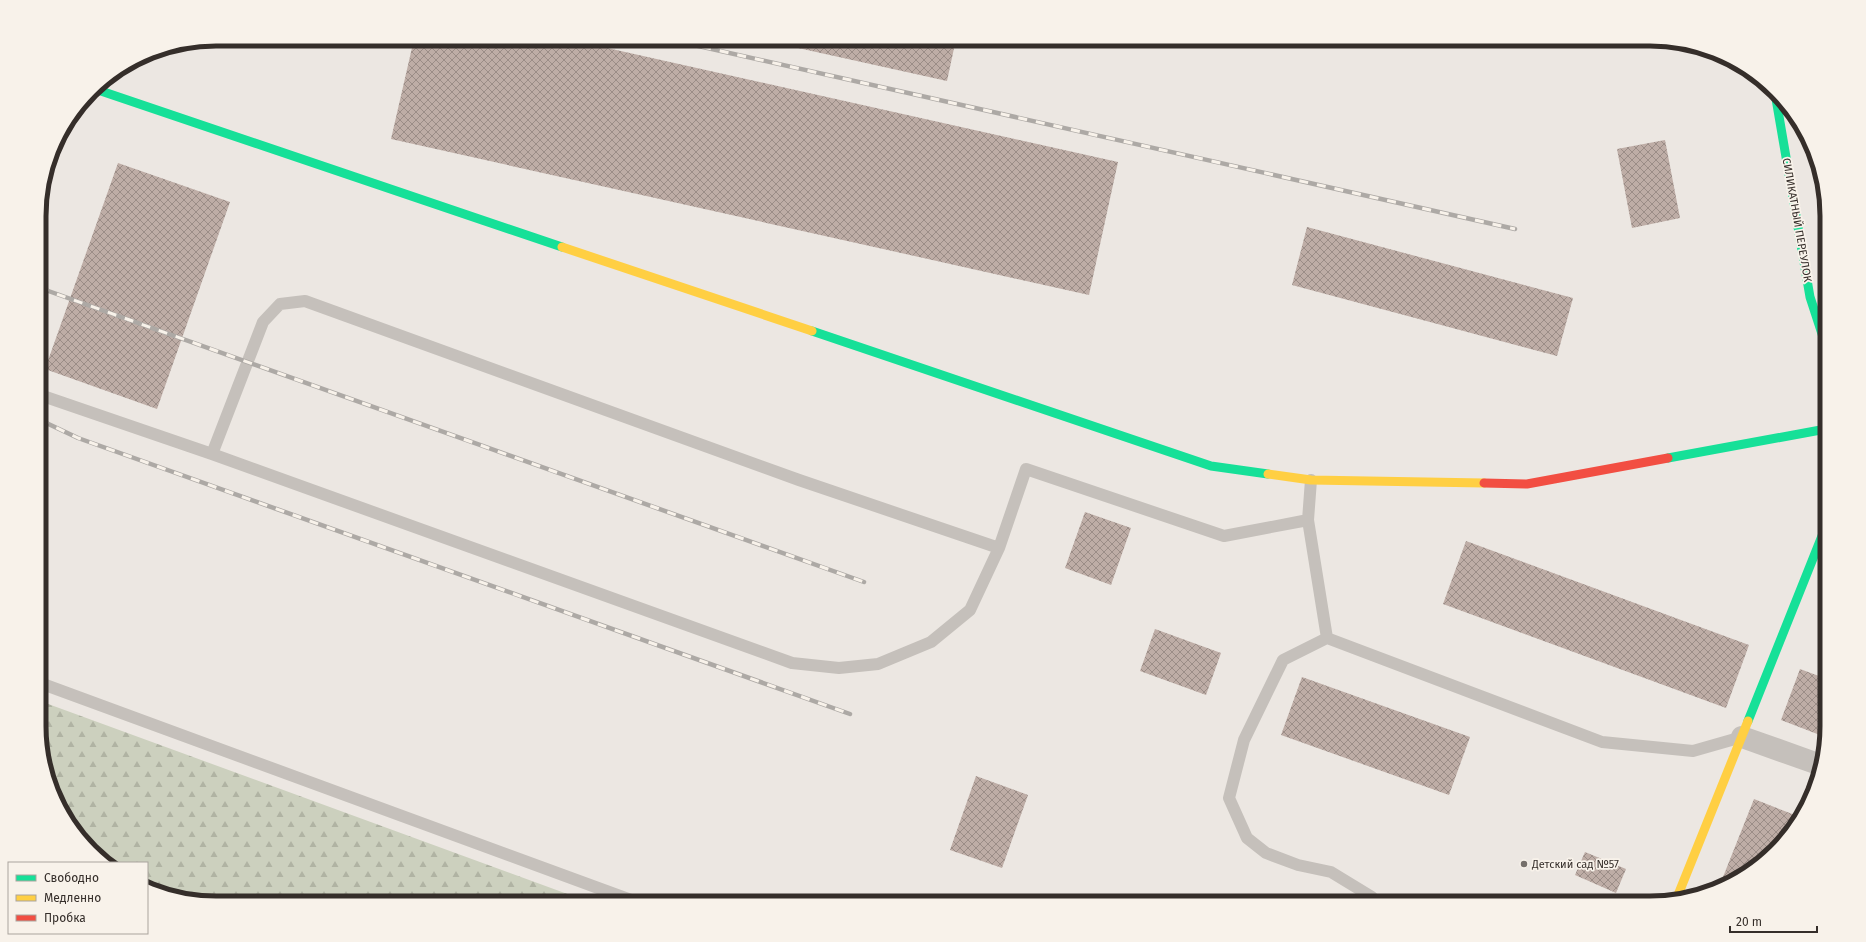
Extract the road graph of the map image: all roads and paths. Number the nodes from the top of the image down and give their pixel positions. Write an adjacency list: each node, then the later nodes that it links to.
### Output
1 (101, 91): 7 (street)
2 (1777, 103): 3 (street, СИЛИКАТНЫЙ ПЕРЕУЛОК)
3 (1820, 328)
4 (46, 397): 6 (lane)
5 (1820, 430): 7 (street)
6 (212, 454): 10 (lane); 10 (lane)
7 (1311, 480): 8 (lane)
8 (1308, 520): 10 (lane); 11 (lane)
9 (1820, 541): 13 (street)
10 (1000, 548)
11 (1327, 638): 13 (lane); 17 (lane)
12 (46, 685): 16 (lane)
13 (1742, 738): 14 (street); 15 (street)
14 (1816, 763)
15 (1679, 894)
16 (620, 896)
17 (1370, 896)

